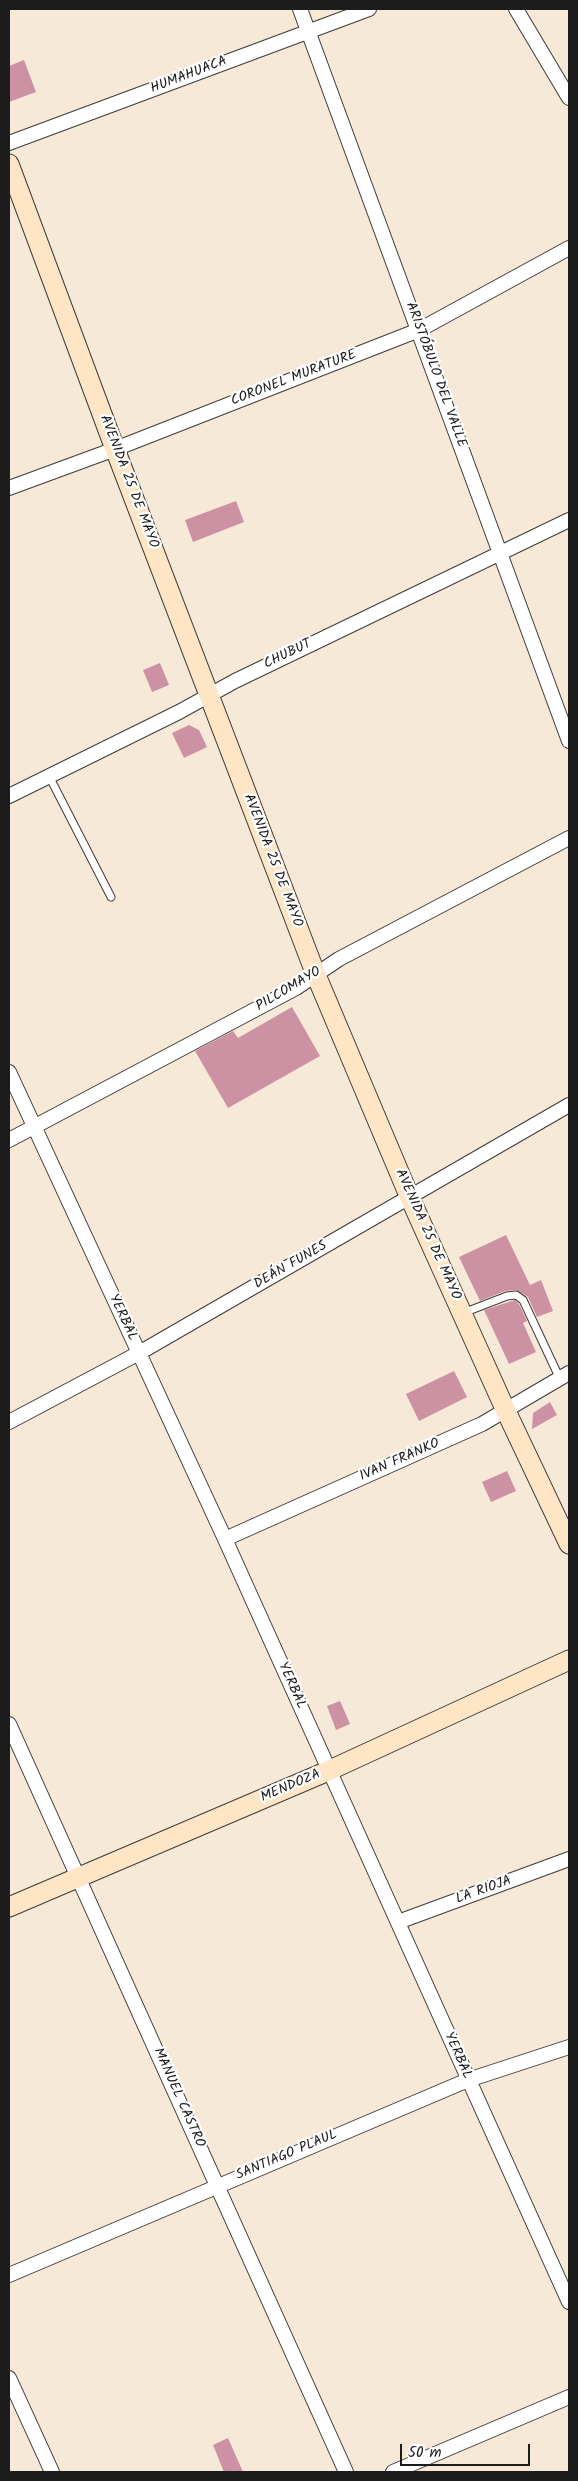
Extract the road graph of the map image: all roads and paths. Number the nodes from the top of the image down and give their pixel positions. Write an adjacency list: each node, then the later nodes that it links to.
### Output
1 (300, 9): 4 (street, ARISTÓBULO DEL VALLE)
2 (369, 9): 4 (street, HUMAHUACA)
3 (516, 9): 5 (street)
4 (308, 31): 6 (street, HUMAHUACA); 9 (street, ARISTÓBULO DEL VALLE)
5 (569, 98)
6 (9, 143)
7 (9, 164): 10 (main road, AVENIDA 25 DE MAYO)
8 (569, 248): 9 (street, CORONEL MURATURE)
9 (419, 330): 10 (street, CORONEL MURATURE); 13 (street, ARISTÓBULO DEL VALLE)
10 (115, 449): 11 (street, CORONEL MURATURE); 14 (main road, AVENIDA 25 DE MAYO)
11 (9, 488)
12 (569, 520): 13 (street, CHUBUT)
13 (499, 554): 14 (street, CHUBUT); 15 (street, ARISTÓBULO DEL VALLE)
14 (209, 695): 16 (street, CHUBUT); 20 (main road, AVENIDA 25 DE MAYO)
15 (569, 741)
16 (49, 776): 17 (street, CHUBUT); 19 (lane)
17 (9, 796)
18 (569, 838): 20 (street, PILCOMAYO)
19 (111, 898)
20 (316, 975): 23 (street, PILCOMAYO); 25 (main road, AVENIDA 25 DE MAYO)
21 (9, 1072): 23 (street, YERBAL)
22 (569, 1105): 25 (street, DEÁN FUNES)
23 (33, 1126): 24 (street, PILCOMAYO); 27 (street, YERBAL)
24 (9, 1140)
25 (410, 1198): 26 (main road, AVENIDA 25 DE MAYO); 27 (street, DEÁN FUNES)
26 (462, 1314): 28 (lane); 29 (main road, AVENIDA 25 DE MAYO)
27 (139, 1353): 30 (street, DEÁN FUNES); 31 (street, YERBAL)
28 (564, 1376): 29 (street, IVAN FRANKO)
29 (506, 1411): 31 (street, IVAN FRANKO); 32 (main road, AVENIDA 25 DE MAYO)
30 (9, 1422)
31 (225, 1539): 35 (street, YERBAL)
32 (569, 1544)
33 (569, 1660): 35 (main road, MENDOZA)
34 (9, 1724): 37 (street, MANUEL CASTRO)
35 (328, 1771): 37 (main road, MENDOZA); 39 (street, YERBAL)
36 (569, 1859): 39 (street, LA RIOJA)
37 (79, 1877): 38 (main road, MENDOZA); 42 (street, MANUEL CASTRO)
38 (9, 1907)
39 (398, 1922): 41 (street, YERBAL)
40 (569, 2047): 41 (street, SANTIAGO PLAUL)
41 (468, 2080): 42 (street, SANTIAGO PLAUL); 44 (street, YERBAL)
42 (217, 2186): 43 (street, SANTIAGO PLAUL); 48 (street, MANUEL CASTRO)
43 (9, 2274)
44 (569, 2302)
45 (9, 2378): 47 (street)
46 (569, 2397): 49 (street)
47 (52, 2472)
48 (346, 2472)
49 (393, 2472)

